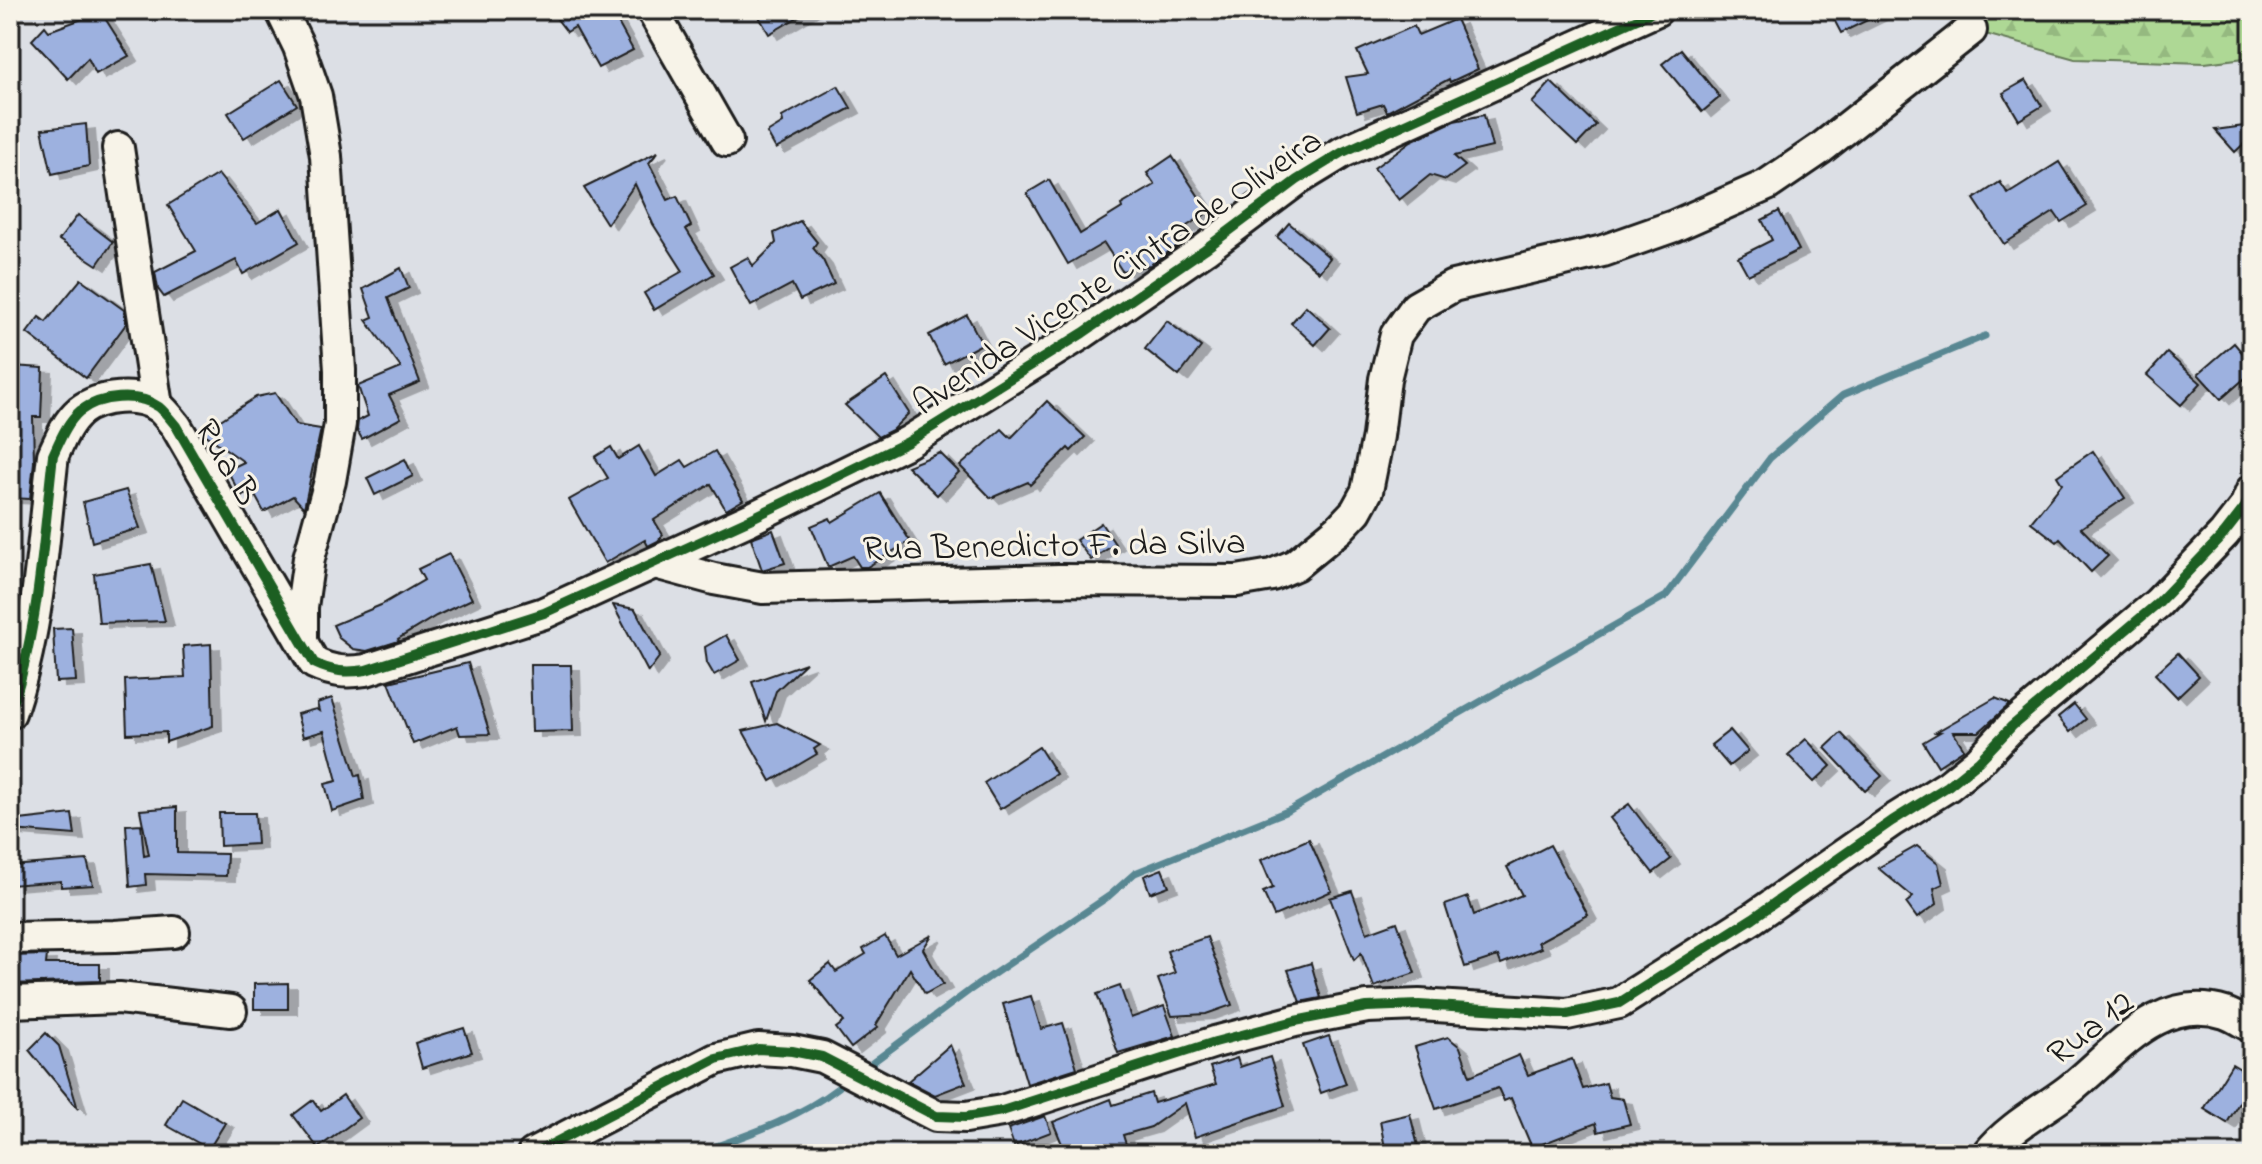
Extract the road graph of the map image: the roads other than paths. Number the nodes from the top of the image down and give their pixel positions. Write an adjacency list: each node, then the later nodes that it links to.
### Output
1 (281, 10): 10 (street)
2 (652, 10): 5 (street)
3 (1657, 10): 9 (street, Avenida Vicente Cintra de Oliveira)
4 (1971, 30): 9 (street, Rua Benedicto F. da Silva)
5 (727, 141)
6 (118, 148): 7 (street)
7 (157, 406): 10 (street, Rua B); 11 (street, Rua B)
8 (2252, 490): 17 (street)
9 (655, 563): 10 (street, Avenida Vicente Cintra de Oliveira)
10 (302, 642)
11 (10, 713)
12 (174, 932): 13 (street)
13 (10, 938)
14 (10, 1002): 15 (street)
15 (231, 1011)
16 (2252, 1027): 18 (street, Rua 12)
17 (533, 1154)
18 (1988, 1154)

